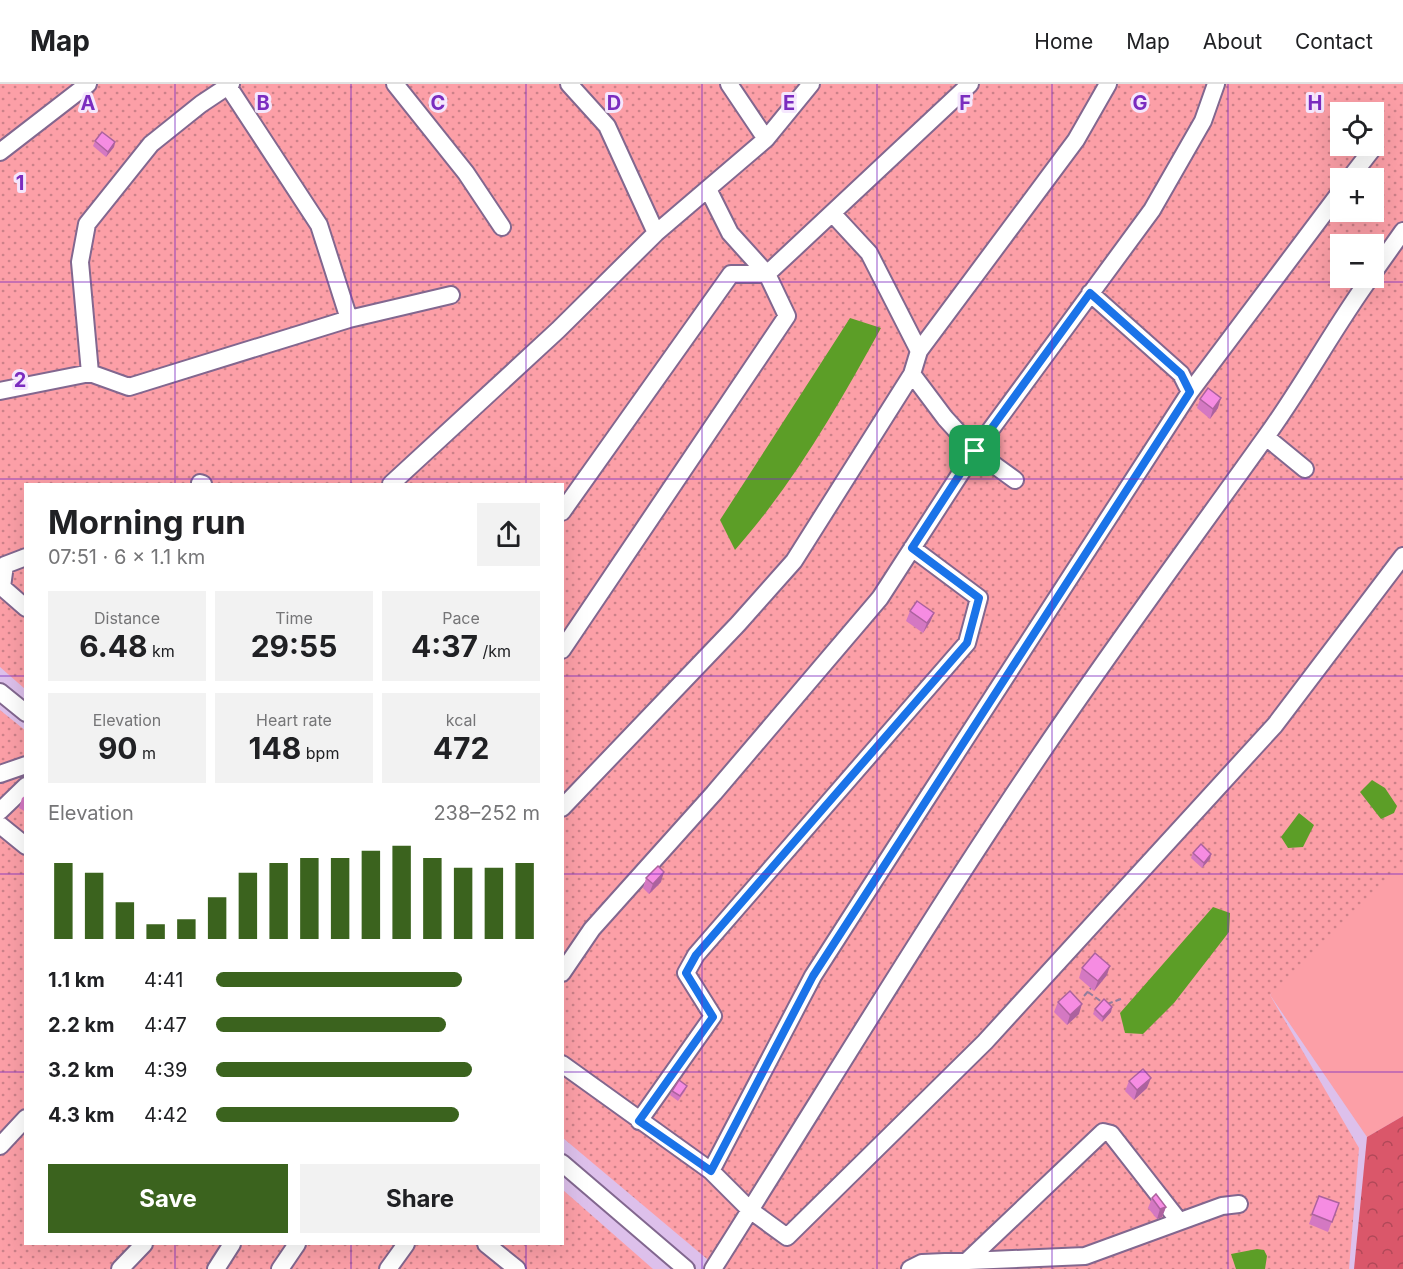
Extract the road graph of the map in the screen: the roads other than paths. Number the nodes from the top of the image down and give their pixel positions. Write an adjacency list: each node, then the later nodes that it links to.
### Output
1 (88, 84): 11 (street)
2 (395, 84): 17 (street)
3 (569, 84): 19 (street)
4 (729, 84): 10 (street)
5 (811, 84): 10 (street)
6 (970, 84): 16 (street)
7 (1108, 84): 26 (street)
8 (1216, 84): 23 (street)
9 (230, 85): 25 (street); 27 (street)
10 (766, 139): 14 (street)
11 (0, 152)
12 (1367, 156): 13 (street)
13 (1358, 168)
14 (708, 189): 19 (street); 21 (street)
15 (1330, 206): 30 (street)
16 (832, 213): 21 (street); 26 (street)
17 (502, 227)
18 (1403, 231): 20 (street)
19 (656, 233): 35 (street)
20 (1384, 258)
21 (767, 274): 36 (street); 41 (street)
22 (1364, 288): 31 (street)
23 (1090, 293): 30 (street); 32 (street)
24 (451, 295): 25 (street)
25 (349, 319): 27 (street)
26 (919, 351): 28 (street)
27 (90, 373): 29 (street)
28 (912, 374): 32 (street); 47 (street)
29 (0, 391)
30 (1190, 392): 57 (street)
31 (1266, 437): 33 (street); 59 (street)
32 (975, 451): 34 (street); 37 (street)
33 (1305, 469)
34 (1015, 480)
35 (393, 483)
36 (564, 509)
37 (912, 548): 51 (street); 54 (street)
38 (1403, 556): 59 (street)
39 (24, 558): 40 (street)
40 (24, 606)
41 (564, 647)
42 (0, 692): 43 (street)
43 (24, 711)
44 (24, 766): 45 (street)
45 (0, 774)
46 (24, 788): 48 (street)
47 (564, 806)
48 (0, 811)
49 (0, 825): 50 (street)
50 (24, 844)
51 (564, 970)
52 (564, 1065): 54 (street)
53 (24, 1120): 55 (street)
54 (639, 1121): 57 (street)
55 (0, 1146)
56 (564, 1166): 72 (street)
57 (711, 1171): 59 (street)
58 (1239, 1204): 60 (street)
59 (750, 1210): 73 (street)
60 (1179, 1221): 66 (street); 66 (street)
61 (143, 1245): 68 (street)
62 (230, 1245): 69 (street)
63 (296, 1245): 70 (street)
64 (405, 1245): 71 (street)
65 (487, 1245): 67 (street)
66 (962, 1266): 74 (street)
67 (512, 1267)
68 (120, 1269)
69 (216, 1269)
70 (280, 1269)
71 (388, 1269)
72 (686, 1269)
73 (713, 1269)
74 (910, 1269)

